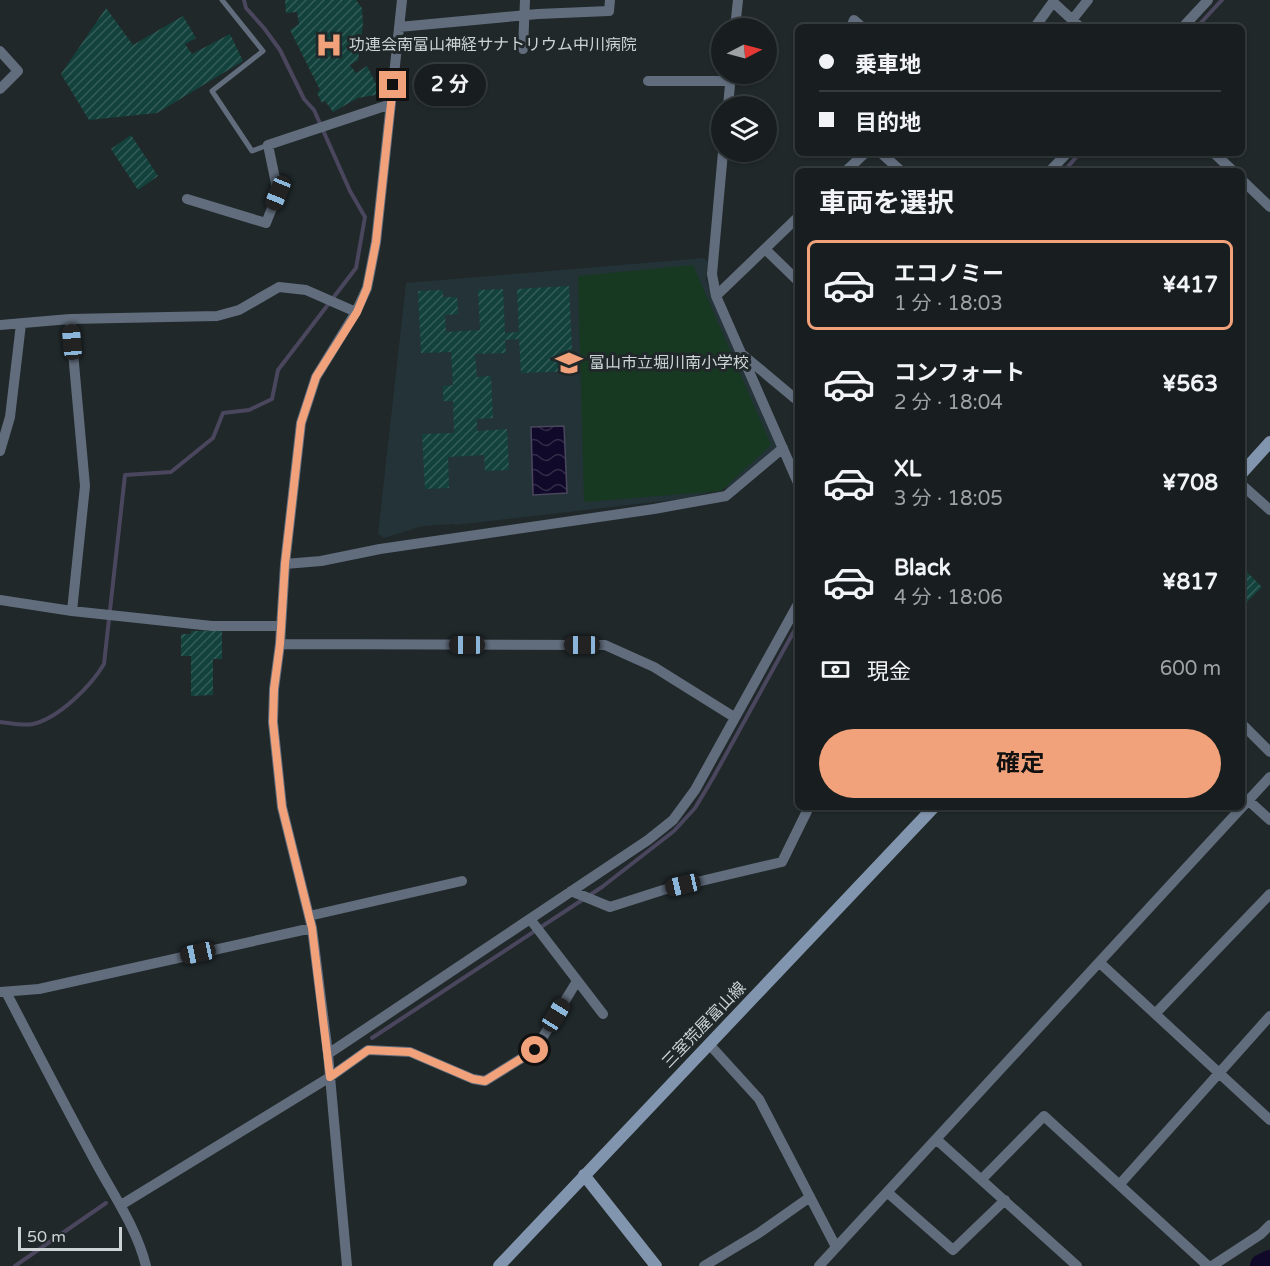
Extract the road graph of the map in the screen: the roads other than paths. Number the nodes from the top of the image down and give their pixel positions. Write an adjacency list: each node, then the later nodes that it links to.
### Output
1 (222, 0): 20 (lane)
2 (402, 0): 13 (street)
3 (525, 0): 8 (street)
4 (610, 0): 8 (street)
5 (738, 0): 9 (street)
6 (1088, 0): 10 (street)
7 (1208, 0): 12 (street)
8 (525, 15): 13 (street); 14 (street)
9 (736, 18)
10 (1076, 23): 11 (street)
11 (1037, 24)
12 (1186, 24)
13 (399, 27): 19 (street)
14 (523, 49)
15 (0, 51): 18 (street)
16 (711, 78): 17 (street)
17 (648, 81)
18 (0, 89)
19 (391, 104): 20 (street); 37 (street)
20 (268, 145): 31 (street)
21 (862, 156): 26 (street)
22 (884, 156): 27 (street)
23 (1064, 156): 28 (street)
24 (1217, 156): 29 (street)
25 (722, 162): 36 (street)
26 (849, 168)
27 (898, 168)
28 (1053, 168)
29 (1230, 168)
30 (1245, 183): 32 (street)
31 (188, 199)
32 (1270, 207)
33 (795, 220): 34 (street)
34 (765, 249): 35 (street); 36 (street)
35 (795, 277)
36 (716, 296): 41 (street)
37 (357, 312): 38 (street); 50 (street)
38 (70, 319): 39 (street); 53 (street)
39 (21, 324): 40 (street); 45 (street)
40 (0, 325)
41 (741, 353): 42 (street); 44 (street)
42 (795, 398)
43 (1270, 442): 46 (main road)
44 (783, 448): 47 (street); 50 (street)
45 (0, 451)
46 (1245, 470)
47 (795, 476)
48 (1245, 488): 49 (street)
49 (1270, 510)
50 (285, 564): 54 (street)
51 (0, 600): 53 (street)
52 (795, 609): 56 (street)
53 (72, 611): 54 (street)
54 (281, 626): 55 (street)
55 (280, 644): 56 (street); 69 (street)
56 (734, 717): 67 (street)
57 (1245, 727): 58 (street)
58 (1270, 752)
59 (1270, 777): 60 (street)
60 (1250, 801): 61 (street); 65 (street)
61 (1245, 806)
62 (808, 810): 67 (street)
63 (931, 810): 78 (main road, 三室荒屋富山線)
64 (1241, 810): 72 (street)
65 (1270, 820)
66 (462, 881): 69 (street)
67 (571, 891): 70 (street)
68 (1270, 894): 76 (street)
69 (309, 916): 71 (street)
70 (530, 919): 73 (street); 79 (street)
71 (312, 928): 74 (street); 79 (street)
72 (1100, 963): 76 (street); 83 (street)
73 (577, 981): 75 (street); 81 (street)
74 (3, 992): 90 (street)
75 (603, 1014)
76 (1155, 1014): 80 (street)
77 (1270, 1016): 80 (street)
78 (709, 1044): 84 (main road, 三室荒屋富山線); 88 (street)
79 (328, 1054): 81 (street)
80 (1219, 1073): 82 (street); 86 (street)
81 (330, 1077): 90 (street); 94 (street)
82 (1270, 1120)
83 (936, 1139): 85 (street); 87 (street)
84 (584, 1175): 95 (main road, 三室荒屋富山線); 96 (main road)
85 (982, 1179): 86 (street); 89 (street)
86 (1120, 1184): 100 (street)
87 (887, 1192): 89 (street); 92 (street)
88 (810, 1197): 92 (street); 97 (street)
89 (1005, 1200): 99 (street)
90 (121, 1205): 93 (street)
91 (1270, 1225): 100 (street)
92 (836, 1247): 98 (street)
93 (146, 1266)
94 (347, 1266)
95 (499, 1266)
96 (656, 1266)
97 (704, 1266)
98 (819, 1266)
99 (1077, 1266)
100 (1210, 1266)

